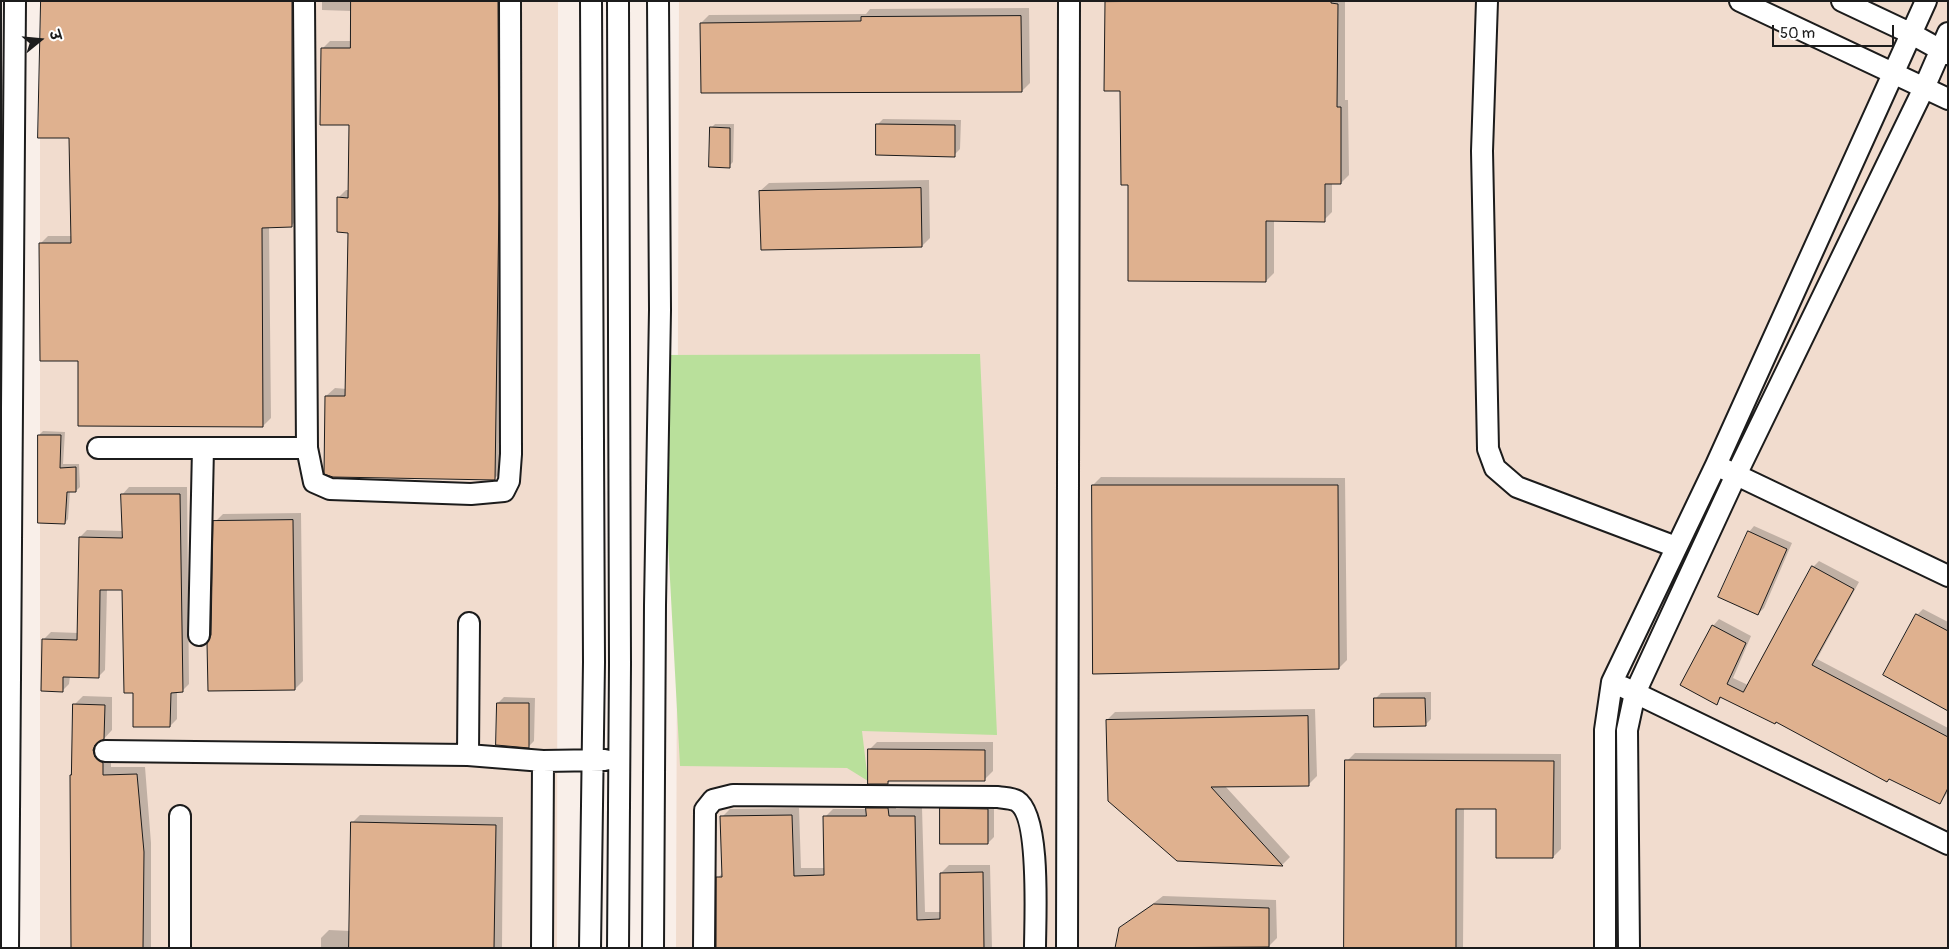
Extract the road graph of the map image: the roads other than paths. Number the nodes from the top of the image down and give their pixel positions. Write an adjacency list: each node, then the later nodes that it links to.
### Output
1 (15, 1): 17 (street)
2 (304, 1): 20 (street)
3 (510, 1): 20 (street)
4 (590, 1): 34 (street)
5 (618, 1): 32 (street)
6 (658, 1): 42 (street)
7 (1069, 1): 45 (street)
8 (1487, 1): 23 (street)
9 (1740, 1): 14 (street)
10 (1842, 1): 12 (street)
11 (1926, 1): 12 (street)
12 (1910, 33): 13 (street); 14 (street)
13 (1945, 46): 15 (street)
14 (1892, 74): 15 (street); 21 (street)
15 (1924, 88): 16 (street); 22 (street)
16 (1948, 99)
17 (7, 209): 29 (street)
18 (98, 448): 19 (street)
19 (203, 448): 20 (street); 26 (street)
20 (307, 448)
21 (1716, 465): 22 (street); 23 (street)
22 (1736, 475): 24 (street); 28 (street)
23 (1676, 546): 27 (street)
24 (1948, 576)
25 (469, 623): 31 (street)
26 (199, 635)
27 (1612, 682): 28 (street); 46 (street)
28 (1635, 693): 36 (street); 47 (street)
29 (5, 744): 37 (street)
30 (105, 751): 31 (street)
31 (468, 755): 33 (street)
32 (619, 760): 34 (street); 41 (street)
33 (543, 761): 34 (street); 39 (street)
34 (591, 761): 40 (street)
35 (180, 816): 38 (street)
36 (1948, 844)
37 (8, 948)
38 (180, 948)
39 (542, 948)
40 (590, 948)
41 (618, 948)
42 (653, 948)
43 (704, 948): 44 (street)
44 (1035, 948)
45 (1067, 948)
46 (1604, 948)
47 (1629, 948)

